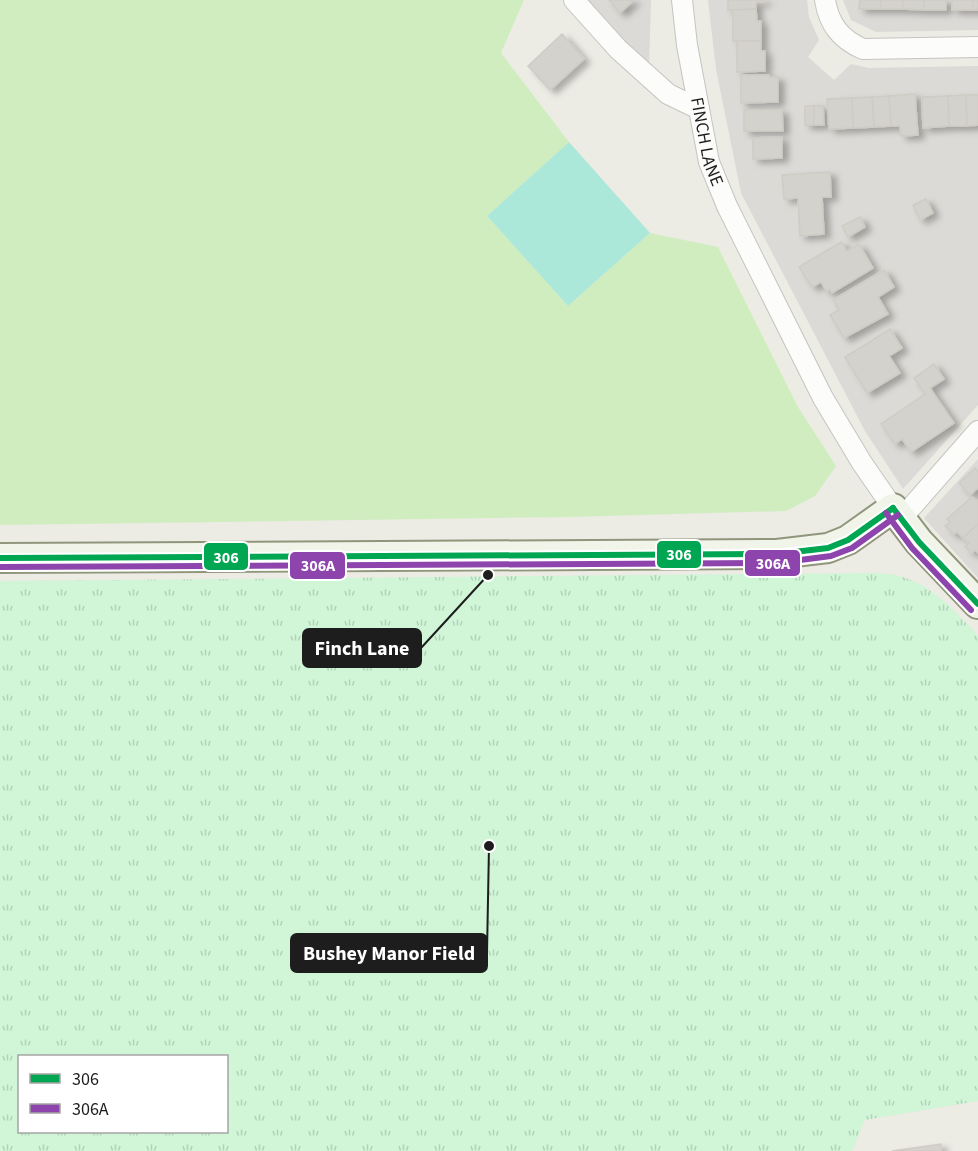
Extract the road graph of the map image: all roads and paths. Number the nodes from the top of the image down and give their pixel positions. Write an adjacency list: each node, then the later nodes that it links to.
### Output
1 (574, 0): 5 (street)
2 (682, 0): 5 (street, FINCH LANE)
3 (825, 0): 4 (street)
4 (978, 47)
5 (699, 110): 7 (street, FINCH LANE)
6 (978, 431): 7 (street)
7 (897, 514): 8 (street); 9 (street, FINCH LANE)
8 (0, 558)
9 (978, 604)

